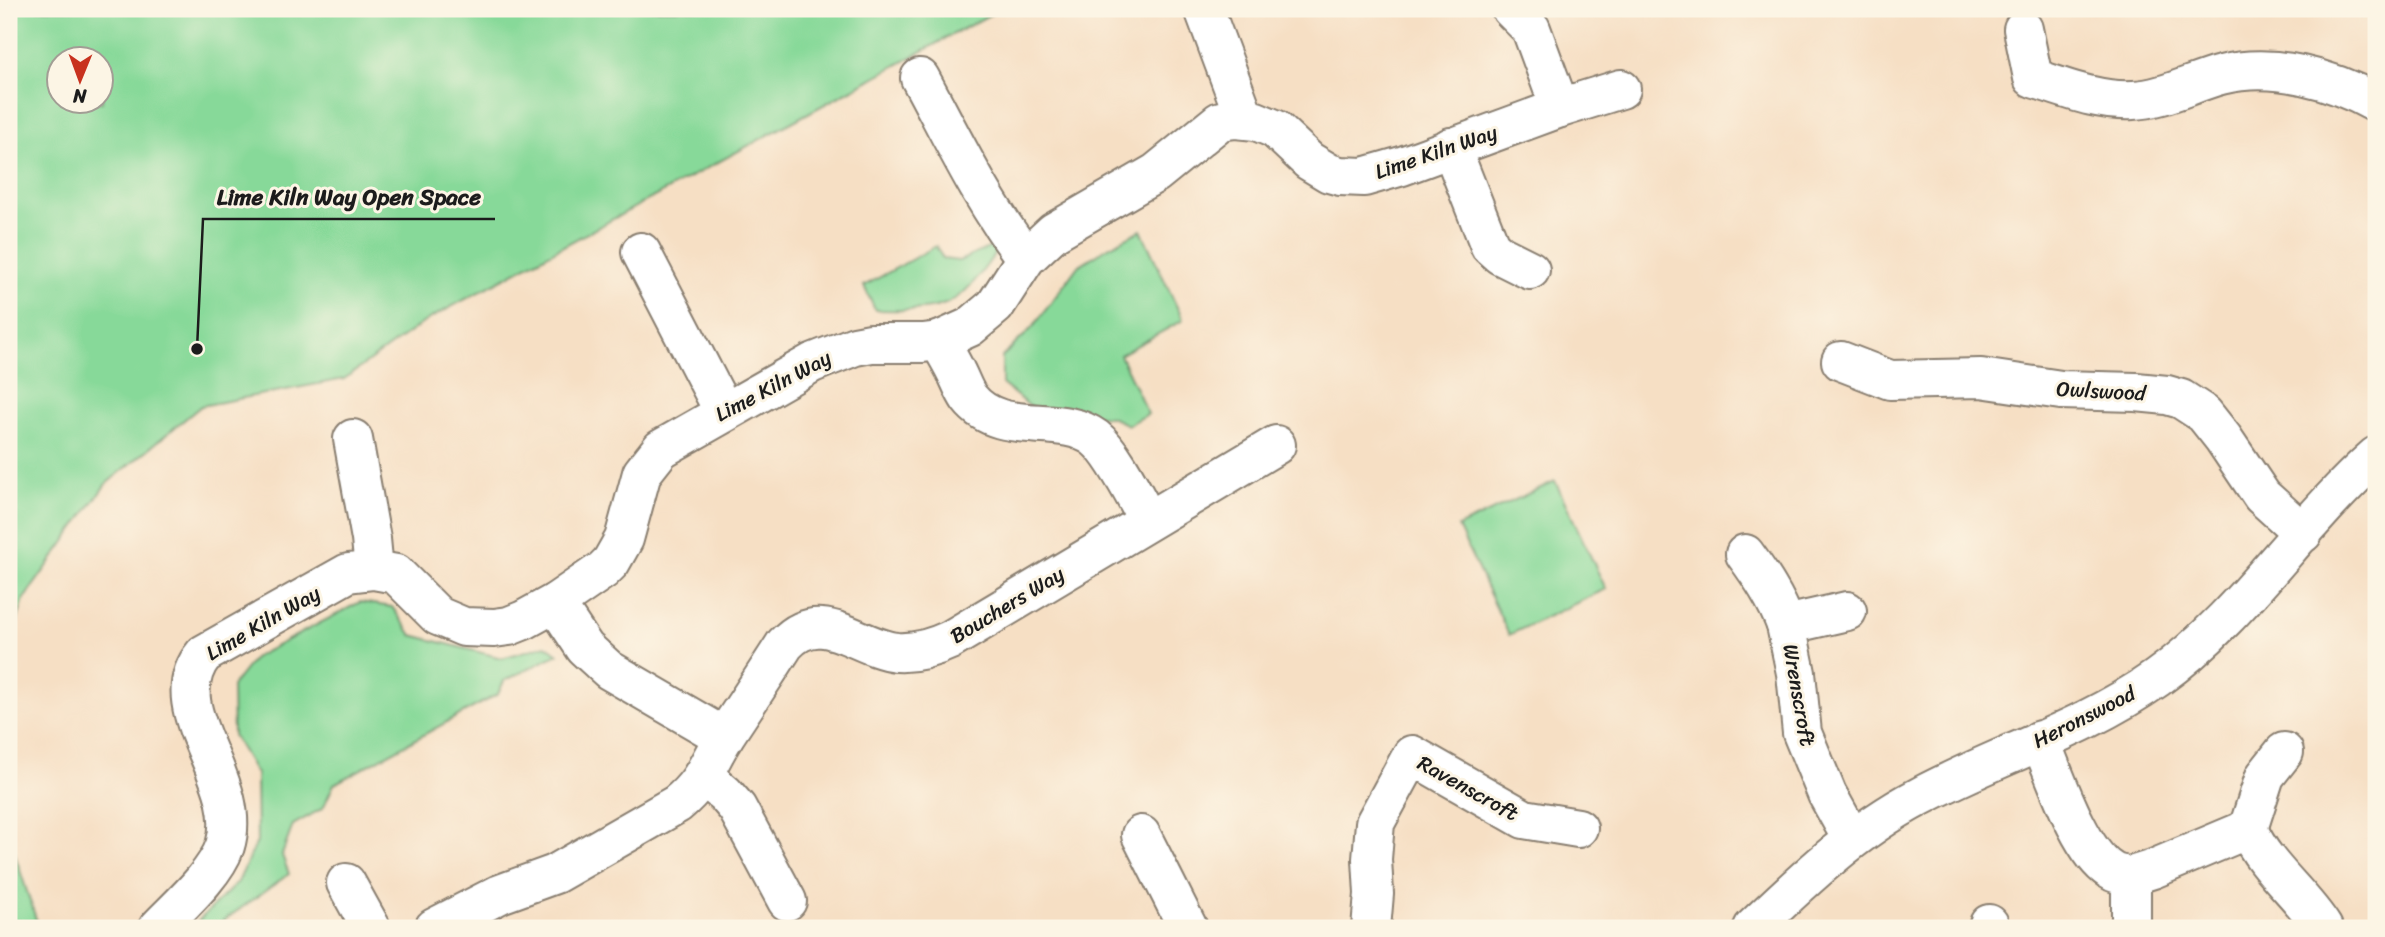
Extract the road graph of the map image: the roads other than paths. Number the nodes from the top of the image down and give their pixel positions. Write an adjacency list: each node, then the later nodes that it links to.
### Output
1 (1204, 9): 8 (street)
2 (1511, 9): 7 (street)
3 (2023, 29): 6 (street)
4 (920, 78): 11 (street)
5 (1621, 89): 7 (street, Lime Kiln Way)
6 (2376, 103)
7 (1560, 108): 9 (street, Lime Kiln Way)
8 (1245, 119): 9 (street, Lime Kiln Way); 11 (street, Lime Kiln Way)
9 (1451, 147): 12 (street)
10 (641, 252): 15 (street)
11 (1026, 258): 13 (street, Lime Kiln Way)
12 (1530, 270)
13 (939, 341): 15 (street, Lime Kiln Way); 19 (street)
14 (1841, 361): 20 (street, Owlswood)
15 (724, 412): 23 (street, Lime Kiln Way)
16 (353, 439): 22 (street)
17 (1276, 445): 19 (street, Bouchers Way)
18 (2376, 456): 20 (street, Heronswood)
19 (1149, 520): 26 (street, Bouchers Way)
20 (2303, 533): 27 (street, Heronswood)
21 (1745, 554): 25 (street, Wrenscroft)
22 (373, 570): 23 (street, Lime Kiln Way); 37 (street, Lime Kiln Way)
23 (555, 603): 26 (street)
24 (1847, 611): 25 (street, Wrenscroft)
25 (1786, 625): 33 (street, Wrenscroft)
26 (724, 737): 29 (street, Bouchers Way)
27 (2040, 740): 33 (street, Heronswood); 34 (street)
28 (2284, 751): 31 (street)
29 (704, 776): 36 (street); 39 (street, Bouchers Way)
30 (1578, 828): 41 (street, Ravenscroft)
31 (2248, 829): 34 (street); 44 (street)
32 (1141, 835): 40 (street)
33 (1852, 839): 42 (street, Heronswood)
34 (2131, 876): 43 (street)
35 (346, 883): 38 (street)
36 (787, 901)
37 (158, 928)
38 (371, 928)
39 (434, 928)
40 (1188, 928)
41 (1371, 928)
42 (1753, 928)
43 (2131, 928)
44 (2323, 928)

